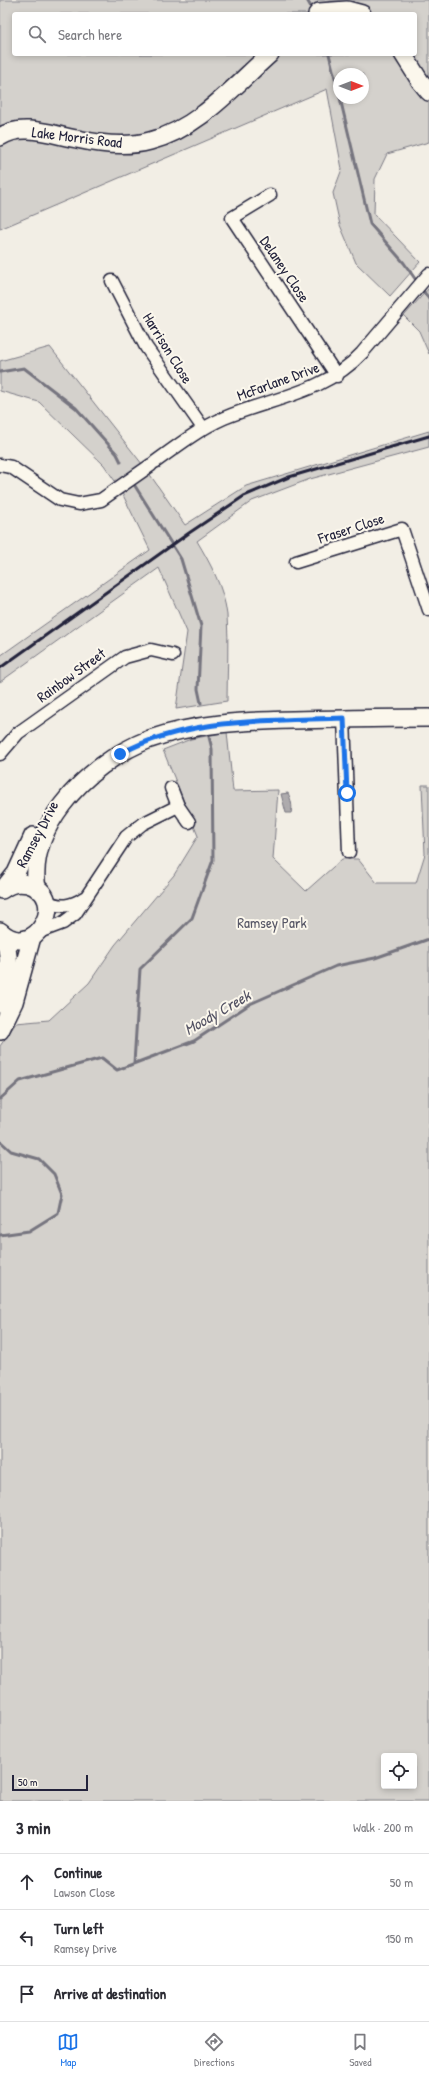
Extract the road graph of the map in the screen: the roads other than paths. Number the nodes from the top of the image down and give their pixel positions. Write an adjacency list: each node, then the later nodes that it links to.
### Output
1 (319, 12): 2 (main road)
2 (354, 12)
3 (268, 56): 6 (main road, Lake Morris Road)
4 (405, 56): 5 (main road)
5 (429, 92)
6 (0, 137)
7 (270, 195): 10 (street, Delaney Close)
8 (426, 277): 10 (street, McFarlane Drive)
9 (112, 281): 11 (street, Harrison Close)
10 (337, 376): 11 (street, McFarlane Drive)
11 (203, 428): 12 (street, McFarlane Drive)
12 (0, 465)
13 (296, 562): 14 (street, Fraser Close)
14 (429, 610)
15 (173, 655): 19 (street, Rainbow Street)
16 (344, 718): 17 (main road, Ramsey Drive); 18 (main road, Ramsey Drive); 23 (street)
17 (429, 718)
18 (245, 721): 24 (main road, Ramsey Drive); 25 (main road, Ramsey Drive)
19 (0, 754)
20 (171, 788): 21 (street)
21 (178, 806): 22 (street); 26 (street)
22 (189, 822)
23 (349, 852)
24 (2, 890): 25 (main road)
25 (42, 895): 26 (street); 28 (main road, Ramsey Drive)
26 (84, 898): 28 (street)
27 (1, 932): 28 (main road); 29 (main road)
28 (35, 934): 30 (main road)
29 (0, 1004)
30 (0, 1031)

